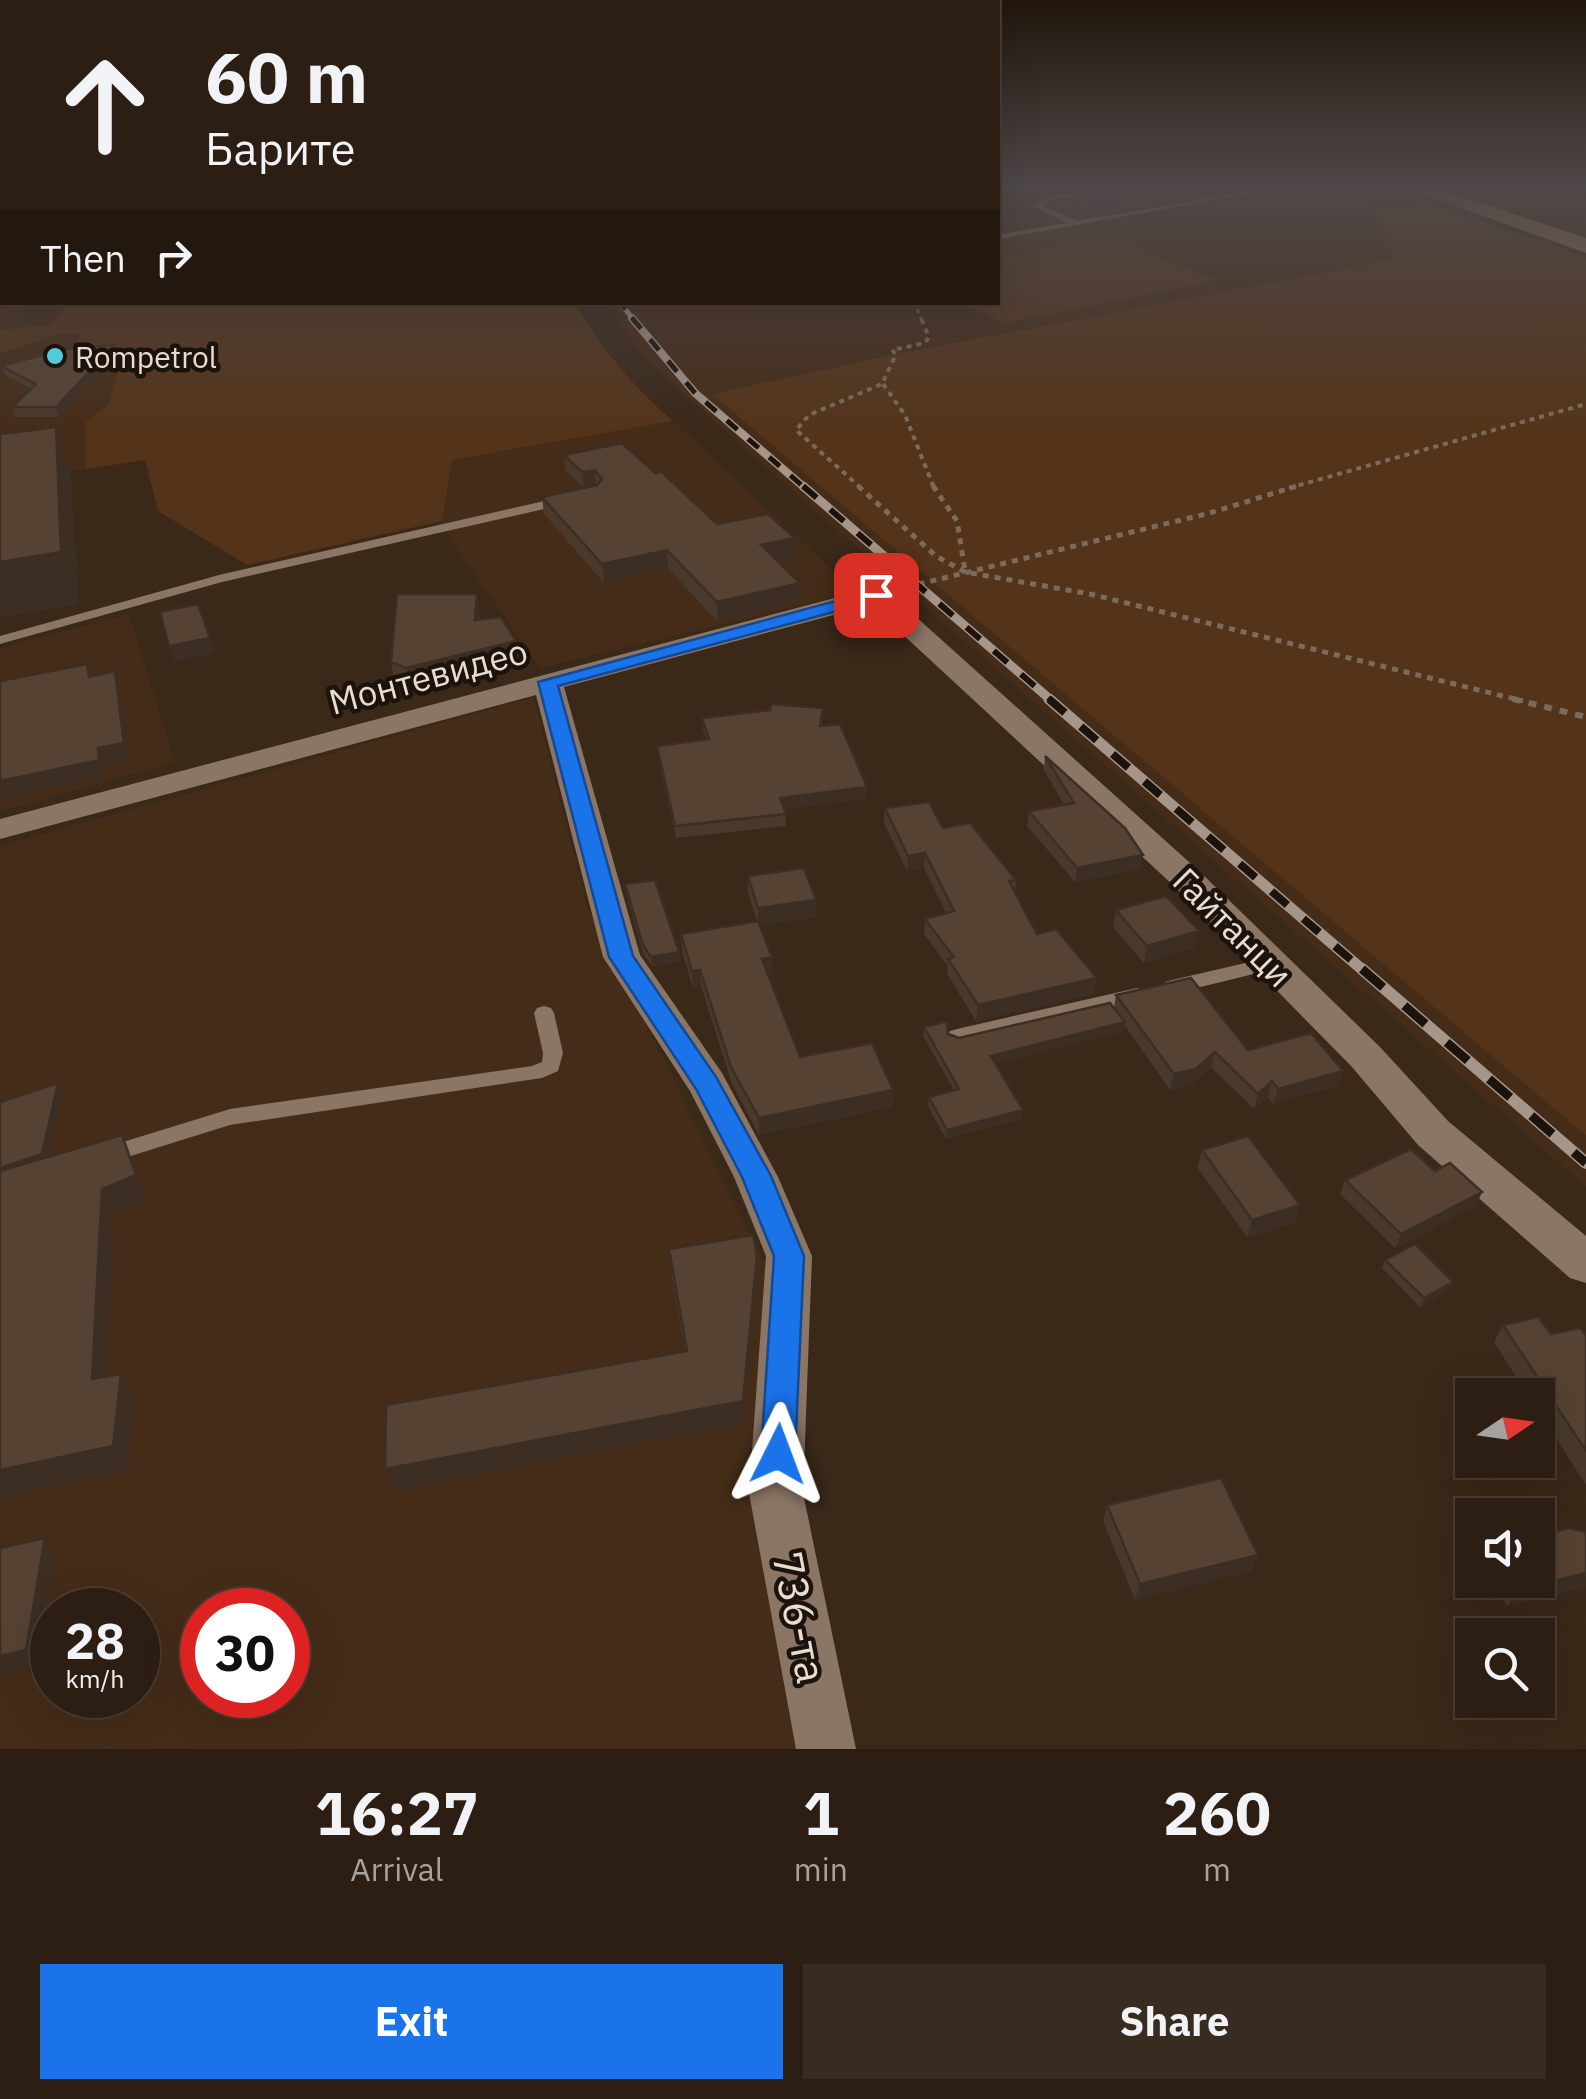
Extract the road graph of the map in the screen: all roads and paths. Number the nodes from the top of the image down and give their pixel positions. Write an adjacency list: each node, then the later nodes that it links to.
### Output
1 (915, 305): 2 (path)
2 (882, 384): 5 (path); 5 (path)
3 (1586, 404): 5 (path)
4 (578, 497): 8 (lane)
5 (965, 572): 6 (path); 10 (path)
6 (918, 584)
7 (876, 595): 9 (street, Монтевидео); 12 (street, Гайтанци)
8 (0, 640)
9 (548, 682): 11 (street, Монтевидео); 17 (street, 736-та)
10 (1586, 717)
11 (0, 829)
12 (1267, 964): 14 (lane); 16 (street, Гайтанци)
13 (544, 1014): 15 (lane)
14 (957, 1036)
15 (91, 1160)
16 (1586, 1264)
17 (826, 1749)

